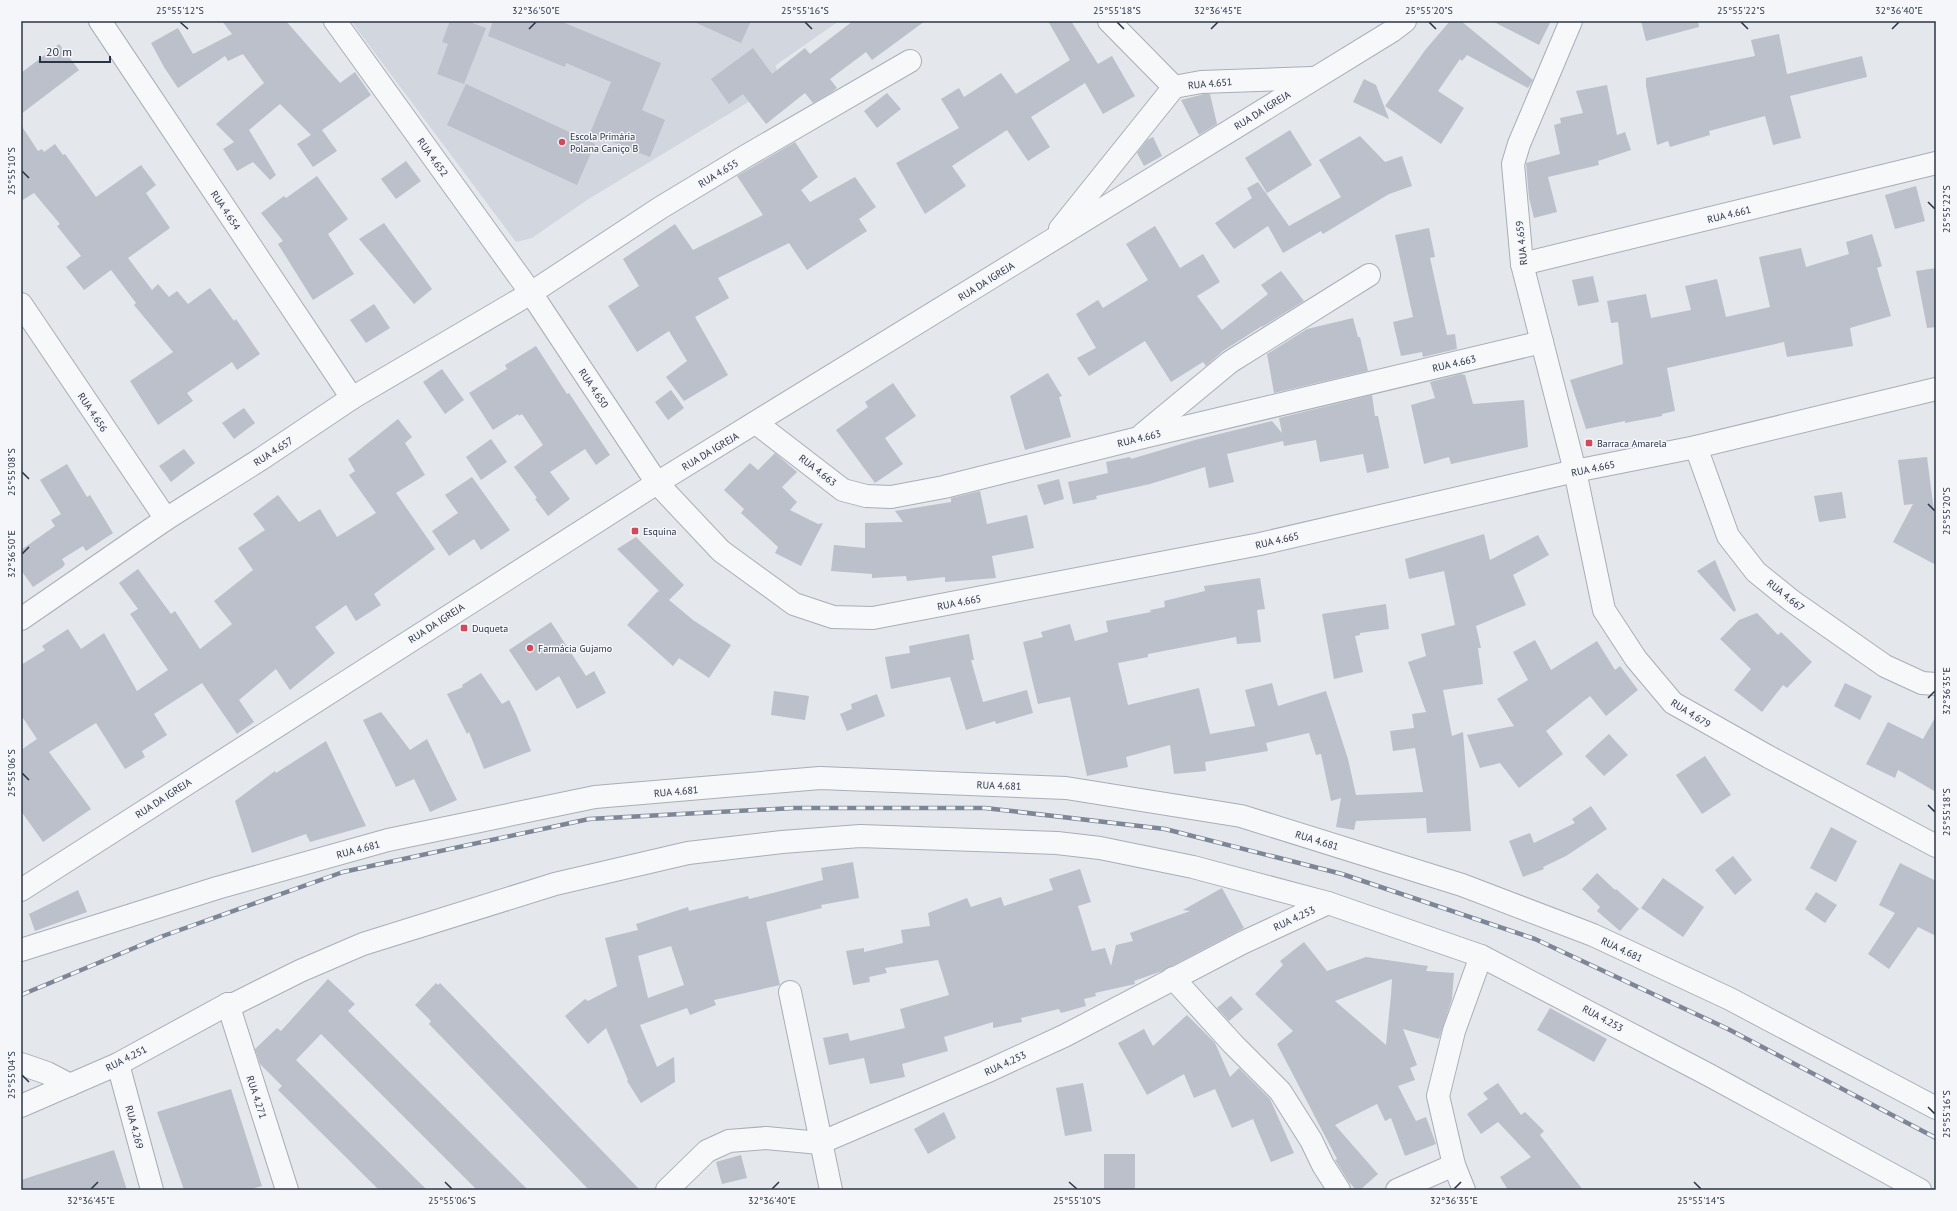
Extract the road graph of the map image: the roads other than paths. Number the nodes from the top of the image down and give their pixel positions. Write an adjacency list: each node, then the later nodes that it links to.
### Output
1 (100, 21): 17 (street, RUA 4.654)
2 (335, 21): 13 (street, RUA 4.652)
3 (1108, 21): 8 (street, RUA 4.651)
4 (1405, 21): 7 (street, RUA DA IGREJA)
5 (1571, 21): 11 (street, RUA 4.659)
6 (910, 61): 13 (street, RUA 4.655)
7 (1314, 78): 8 (street, RUA 4.651); 10 (street, RUA DA IGREJA)
8 (1174, 87): 10 (street)
9 (1936, 163): 11 (street, RUA 4.661)
10 (1050, 241): 18 (street, RUA DA IGREJA)
11 (1522, 264): 15 (street, RUA 4.659)
12 (1369, 275): 19 (street)
13 (531, 293): 17 (street, RUA 4.657); 22 (street, RUA 4.650)
14 (21, 304): 23 (street, RUA 4.656)
15 (1542, 342): 19 (street, RUA 4.663); 21 (street, RUA 4.659)
16 (1936, 389): 20 (street, RUA 4.665)
17 (352, 398): 23 (street, RUA 4.657)
18 (756, 422): 19 (street, RUA 4.663); 22 (street, RUA DA IGREJA)
19 (1139, 438)
20 (1696, 447): 21 (street, RUA 4.665); 25 (street, RUA 4.667)
21 (1575, 471): 22 (street, RUA 4.665); 26 (street, RUA 4.679)
22 (657, 483): 27 (street, RUA DA IGREJA)
23 (166, 519): 24 (street, RUA 4.657)
24 (21, 619)
25 (1936, 684)
26 (1936, 846)
27 (21, 890)
28 (1328, 903): 30 (street, RUA 4.253); 31 (street, RUA 4.253); 33 (street, RUA 4.251)
29 (21, 950): 38 (street, RUA 4.681)
30 (1481, 956): 40 (street); 48 (street, RUA 4.253)
31 (1173, 978): 39 (street, RUA 4.253); 45 (street)
32 (790, 992): 39 (street)
33 (228, 1004): 35 (street, RUA 4.251); 43 (street, RUA 4.271)
34 (21, 1064): 36 (street)
35 (118, 1064): 36 (street, RUA 4.251); 42 (street, RUA 4.269)
36 (70, 1085): 37 (street, RUA 4.251)
37 (21, 1106)
38 (1936, 1108)
39 (820, 1143): 41 (street, RUA 4.253); 44 (street)
40 (1454, 1165): 46 (street); 47 (street)
41 (669, 1189)
42 (152, 1190)
43 (287, 1190)
44 (832, 1190)
45 (1339, 1190)
46 (1398, 1190)
47 (1464, 1190)
48 (1920, 1190)

